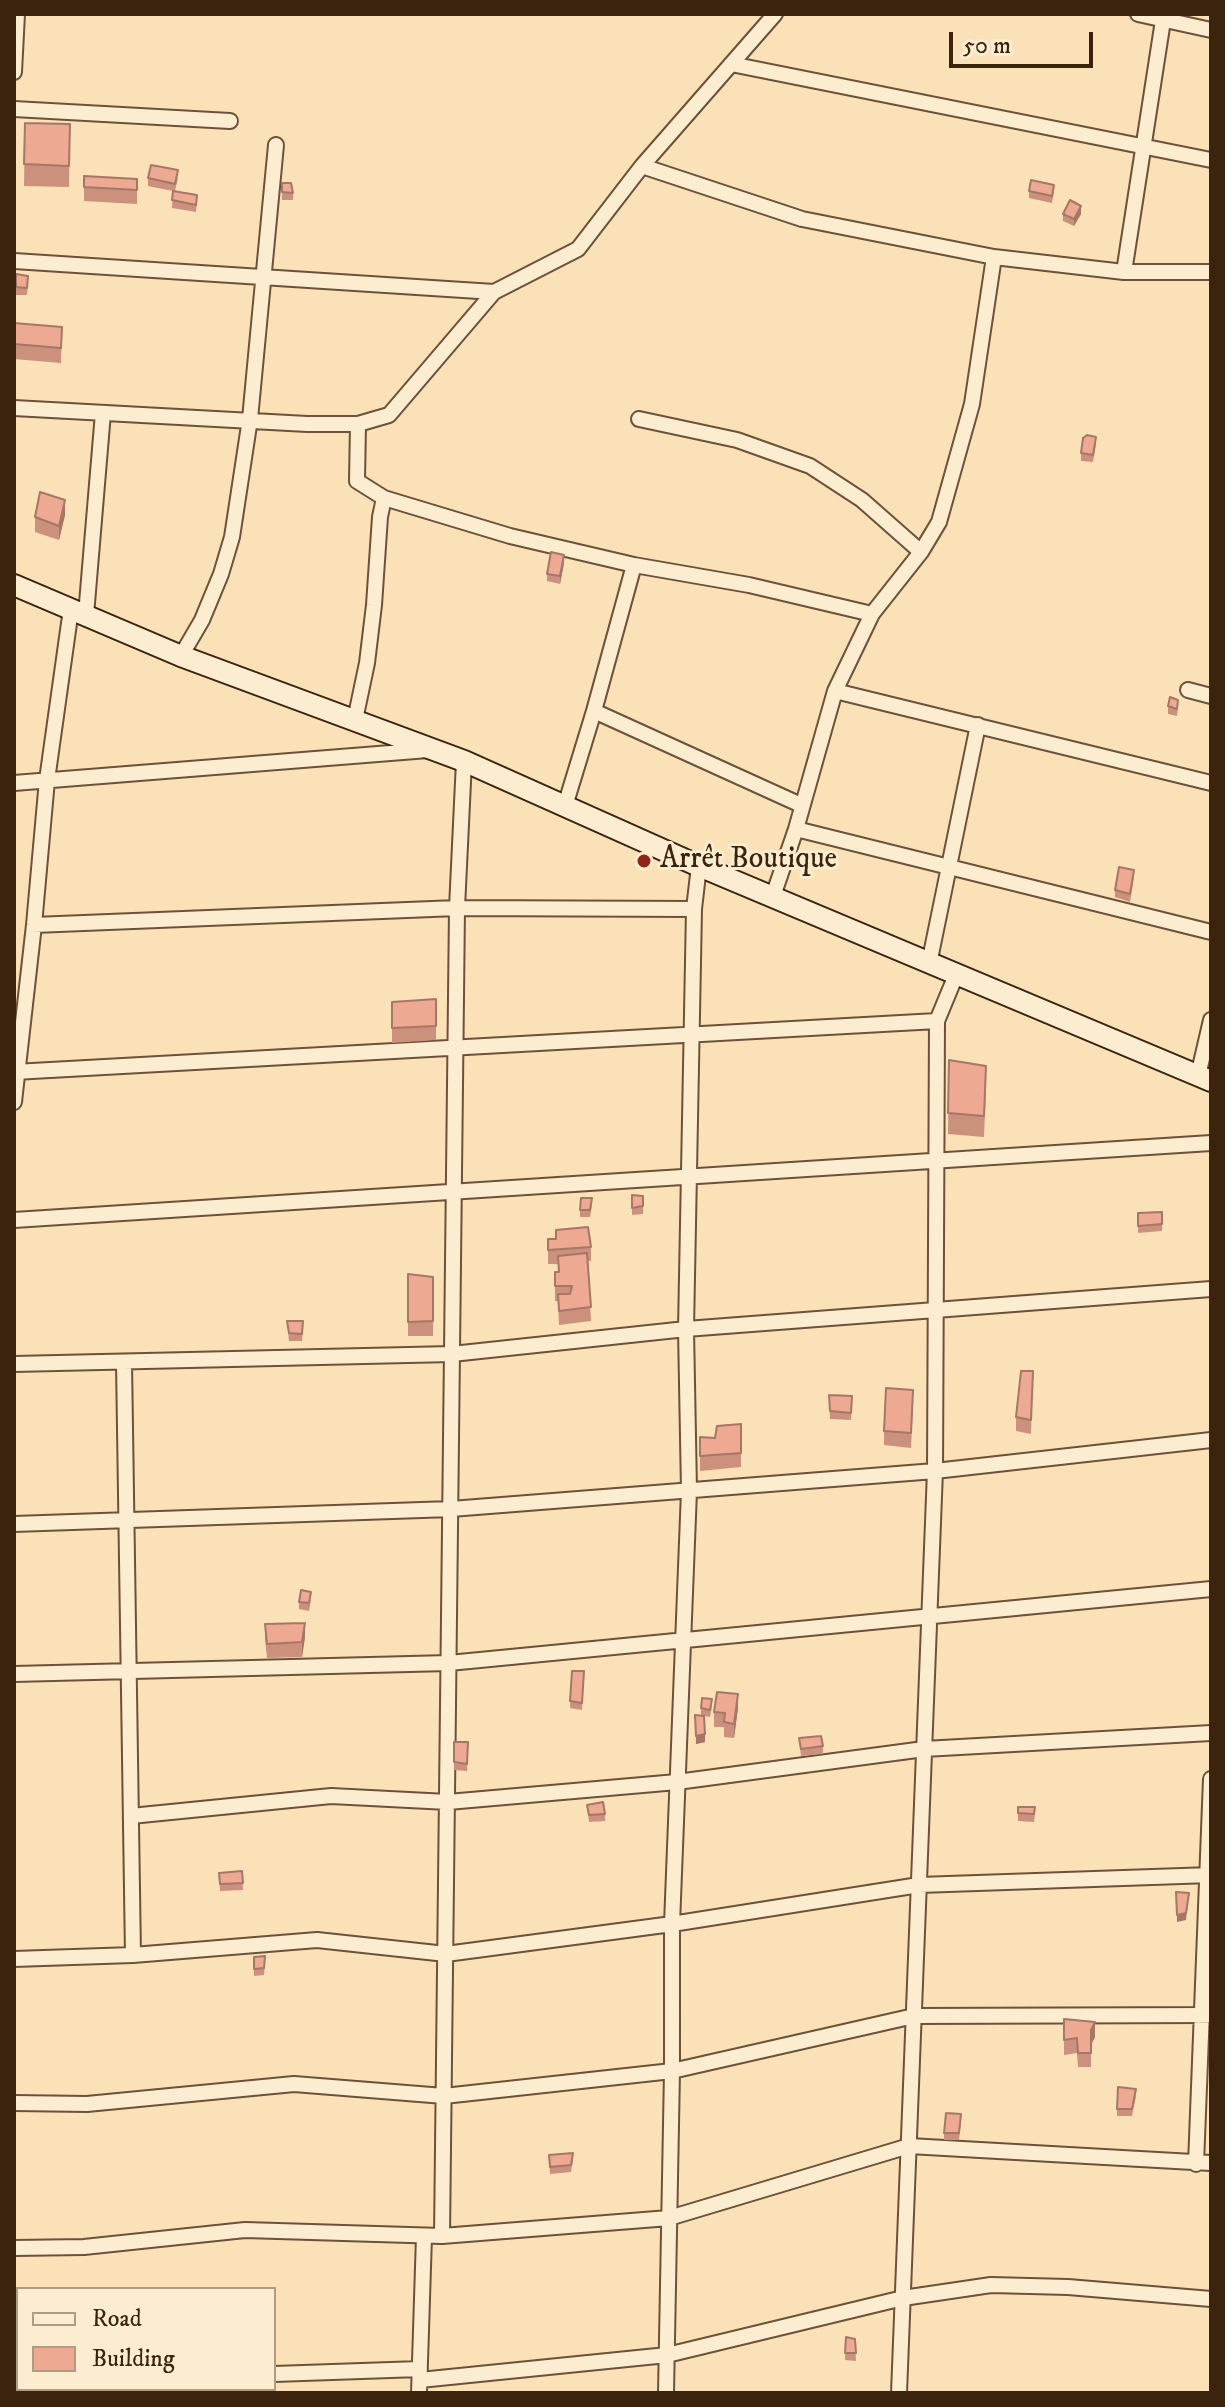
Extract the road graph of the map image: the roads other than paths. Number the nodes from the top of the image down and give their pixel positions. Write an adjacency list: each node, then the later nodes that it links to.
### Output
1 (17, 14): 7 (street)
2 (775, 14): 6 (street)
3 (1138, 14): 4 (street)
4 (1163, 17): 5 (street); 11 (street)
5 (1211, 30)
6 (731, 64): 11 (street); 13 (street)
7 (14, 72)
8 (14, 109): 9 (street)
9 (230, 121)
10 (276, 145): 18 (street)
11 (1143, 147): 12 (street); 16 (street)
12 (1211, 160)
13 (642, 166): 14 (street); 19 (street)
14 (994, 257): 16 (street); 26 (street)
15 (14, 261): 18 (street)
16 (1124, 272): 17 (street)
17 (1211, 272)
18 (265, 276): 19 (street); 22 (street)
19 (494, 292): 24 (street)
20 (14, 408): 21 (street)
21 (103, 413): 22 (street); 29 (street)
22 (250, 419): 24 (street); 31 (street)
23 (639, 419): 26 (street)
24 (358, 424): 25 (street)
25 (384, 498): 27 (street); 36 (street)
26 (921, 552): 30 (street)
27 (634, 565): 30 (street); 35 (street)
28 (14, 585): 29 (main road)
29 (78, 612): 31 (main road); 40 (street)
30 (872, 614): 33 (street)
31 (181, 656): 36 (main road)
32 (1188, 690): 34 (street)
33 (835, 691): 37 (street); 43 (street)
34 (1211, 696)
35 (594, 711): 43 (street); 44 (street)
36 (355, 720): 38 (main road)
37 (978, 725): 42 (street); 47 (street)
38 (432, 750): 39 (main road); 40 (street)
39 (464, 761): 44 (main road); 49 (street)
40 (47, 780): 41 (street); 51 (street)
41 (14, 783)
42 (1211, 783)
43 (801, 805): 45 (street)
44 (565, 806): 46 (main road)
45 (796, 829): 47 (street); 48 (street)
46 (699, 866): 48 (main road); 50 (street)
47 (949, 867): 52 (street); 53 (street)
48 (773, 896): 53 (main road)
49 (457, 908): 50 (street); 51 (street); 58 (street)
50 (694, 909): 57 (street)
51 (34, 925): 59 (street)
52 (1211, 932)
53 (929, 964): 54 (main road)
54 (956, 975): 56 (street); 60 (main road)
55 (1211, 1020): 60 (street)
56 (937, 1021): 57 (street); 63 (street)
57 (692, 1035): 58 (street); 64 (street)
58 (456, 1048): 59 (street); 65 (street)
59 (16, 1072): 61 (street)
60 (1204, 1078)
61 (14, 1102)
62 (1211, 1143): 63 (street)
63 (936, 1160): 64 (street); 68 (street)
64 (690, 1176): 65 (street); 69 (street)
65 (454, 1191): 66 (street); 70 (street)
66 (14, 1220)
67 (1211, 1289): 68 (street)
68 (936, 1310): 69 (street); 74 (street)
69 (686, 1329): 70 (street); 75 (street)
70 (452, 1354): 71 (street); 76 (street)
71 (124, 1362): 72 (street); 77 (street)
72 (14, 1364)
73 (1211, 1440): 74 (street)
74 (935, 1471): 75 (street); 80 (street)
75 (689, 1491): 76 (street); 81 (street)
76 (451, 1509): 77 (street); 82 (street)
77 (126, 1520): 78 (street); 83 (street)
78 (14, 1524)
79 (1211, 1589): 80 (street)
80 (929, 1616): 81 (street); 86 (street)
81 (683, 1641): 82 (street); 88 (street)
82 (449, 1663): 83 (street); 89 (street)
83 (129, 1671): 84 (street); 90 (street)
84 (14, 1674)
85 (1211, 1733): 86 (street)
86 (924, 1749): 88 (street); 92 (street)
87 (1211, 1779): 91 (street)
88 (677, 1782): 89 (street); 93 (street)
89 (448, 1802): 90 (street); 94 (street)
90 (131, 1816): 95 (street)
91 (1209, 1875): 92 (street); 97 (street)
92 (919, 1885): 93 (street); 98 (street)
93 (672, 1924): 94 (street); 99 (street)
94 (446, 1954): 95 (street); 100 (street)
95 (133, 1955): 96 (street)
96 (14, 1959)
97 (1206, 2015): 98 (street); 103 (street)
98 (914, 2016): 99 (street); 102 (street)
99 (672, 2071): 100 (street); 104 (street)
100 (444, 2096): 101 (street); 106 (street)
101 (14, 2103)
102 (909, 2146): 103 (street); 104 (street); 108 (street)
103 (1203, 2164)
104 (669, 2218): 106 (street); 110 (street)
105 (424, 2236): 106 (street); 107 (street); 112 (street)
106 (442, 2236)
107 (14, 2248)
108 (903, 2298): 109 (street); 110 (street); 114 (street)
109 (1211, 2299)
110 (667, 2355): 112 (street); 113 (street)
111 (276, 2374): 112 (street)
112 (420, 2380)
113 (666, 2393)
114 (899, 2393)

